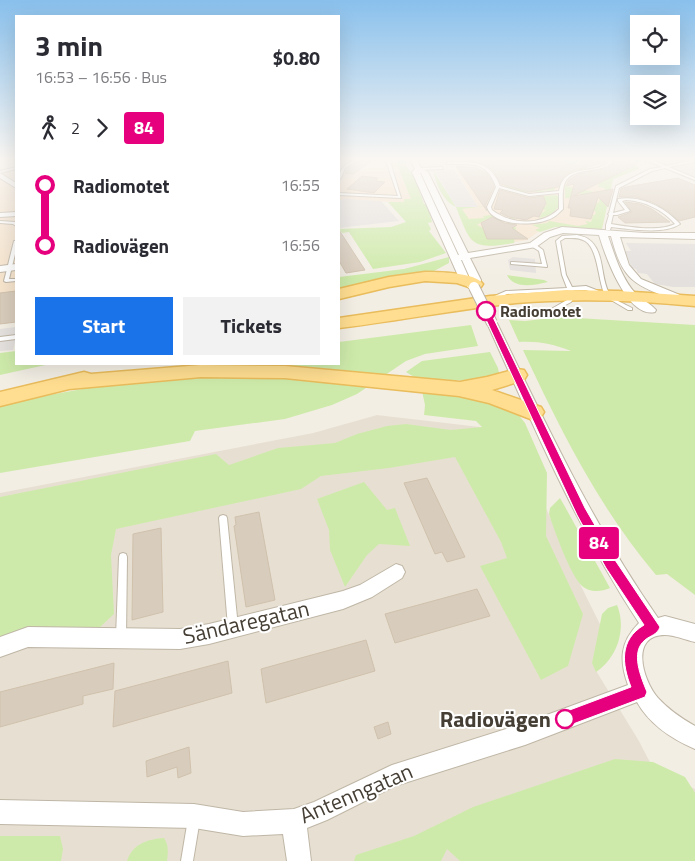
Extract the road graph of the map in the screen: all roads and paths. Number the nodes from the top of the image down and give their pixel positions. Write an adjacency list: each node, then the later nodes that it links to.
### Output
1 (435, 198): 14 (street)
2 (493, 198): 3 (lane)
3 (561, 198)
4 (614, 198): 6 (lane)
5 (15, 214): 7 (street)
6 (610, 214): 10 (lane); 10 (lane)
7 (0, 215)
8 (0, 222): 9 (lane)
9 (15, 224)
10 (608, 232): 11 (street); 12 (street); 22 (street); 23 (street)
11 (695, 236)
12 (533, 245): 14 (street); 15 (lane)
13 (15, 246): 16 (lane)
14 (459, 259): 17 (main road); 19 (street)
15 (513, 263)
16 (9, 268): 18 (lane)
17 (428, 276): 19 (main road); 21 (main road)
18 (15, 280)
19 (471, 284): 32 (street, bridge)
20 (572, 292): 22 (main road); 22 (lane); 24 (lane); 25 (main road)
21 (340, 294)
22 (622, 299): 23 (main road); 23 (main road); 24 (main road)
23 (693, 305)
24 (554, 309): 26 (main road)
25 (340, 323)
26 (340, 334)
27 (15, 337): 28 (lane)
28 (0, 339)
29 (77, 365): 33 (main road)
30 (96, 365): 33 (main road)
31 (147, 365): 34 (main road)
32 (513, 367): 36 (main road); 38 (street)
33 (34, 378): 35 (main road)
34 (70, 383): 36 (main road); 37 (main road)
35 (0, 386)
36 (459, 389): 38 (main road)
37 (0, 399)
38 (533, 412): 42 (street)
39 (223, 518): 43 (lane)
40 (123, 557): 45 (lane)
41 (396, 572): 43 (street, Sändaregatan)
42 (653, 627): 44 (street); 47 (street)
43 (233, 628): 45 (street, Sändaregatan)
44 (695, 633)
45 (121, 639): 46 (street, Sändaregatan)
46 (0, 647)
47 (640, 692): 48 (street); 51 (street, Antenngatan)
48 (695, 738)
49 (0, 812): 50 (street, Antenngatan)
50 (194, 816): 51 (street, Antenngatan); 52 (lane)
51 (294, 821): 53 (street)
52 (187, 861)
53 (299, 861)

